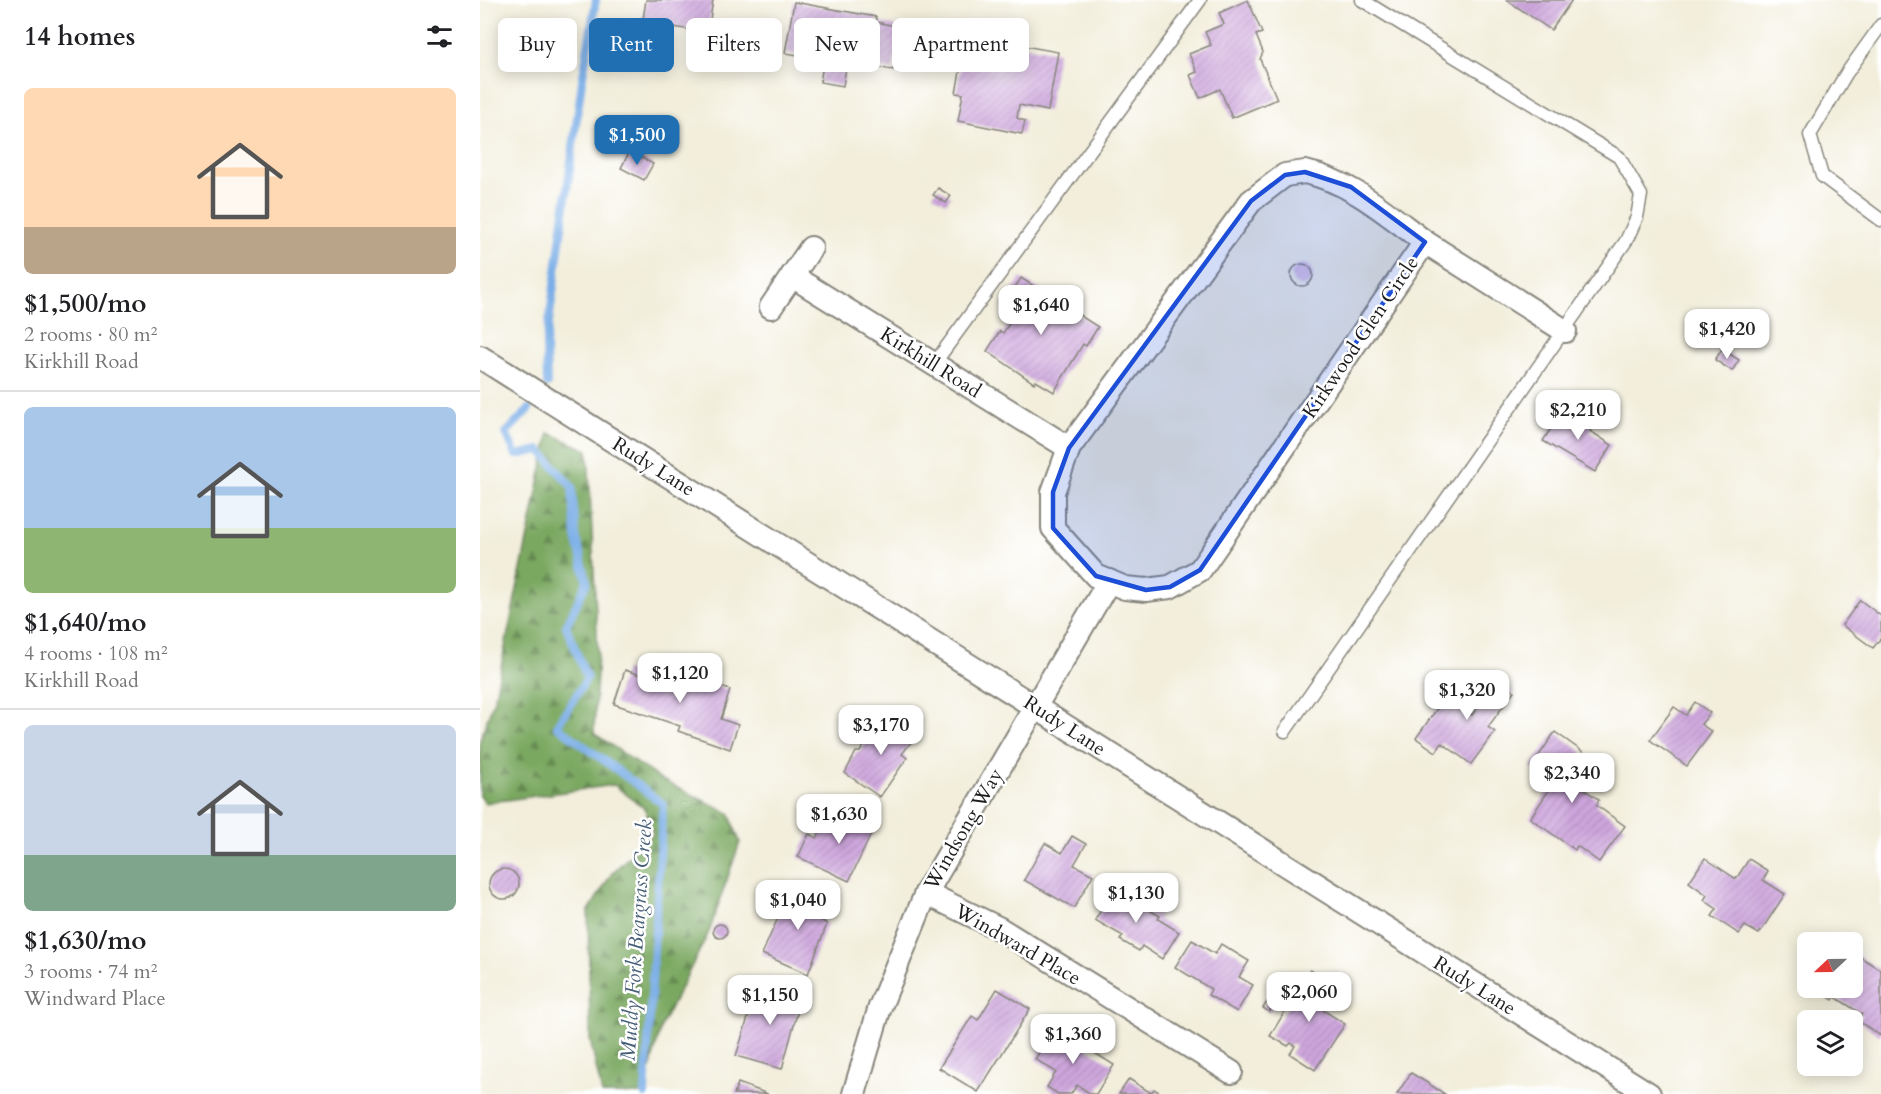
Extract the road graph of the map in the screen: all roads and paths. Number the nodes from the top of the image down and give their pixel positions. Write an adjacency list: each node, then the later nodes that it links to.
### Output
1 (1200, 0): 11 (lane)
2 (1362, 0): 10 (lane)
3 (1881, 25): 4 (lane)
4 (1876, 43): 5 (lane)
5 (1881, 220)
6 (1425, 242): 10 (street); 13 (street, Kirkwood Glen Circle); 14 (street, Kirkwood Glen Circle)
7 (811, 248): 8 (street)
8 (792, 276): 9 (street); 11 (street, Kirkhill Road)
9 (771, 307)
10 (1565, 331): 16 (lane)
11 (934, 364): 13 (street, Kirkhill Road)
12 (483, 367): 15 (street, Rudy Lane)
13 (1069, 448): 14 (street, Kirkwood Glen Circle)
14 (1109, 581): 15 (street, Windsong Way)
15 (1036, 707): 17 (street, Windsong Way); 20 (street, Rudy Lane)
16 (1285, 731)
17 (926, 893): 18 (street, Windward Place); 19 (street, Windsong Way)
18 (1231, 1072)
19 (854, 1094)
20 (1649, 1094)

